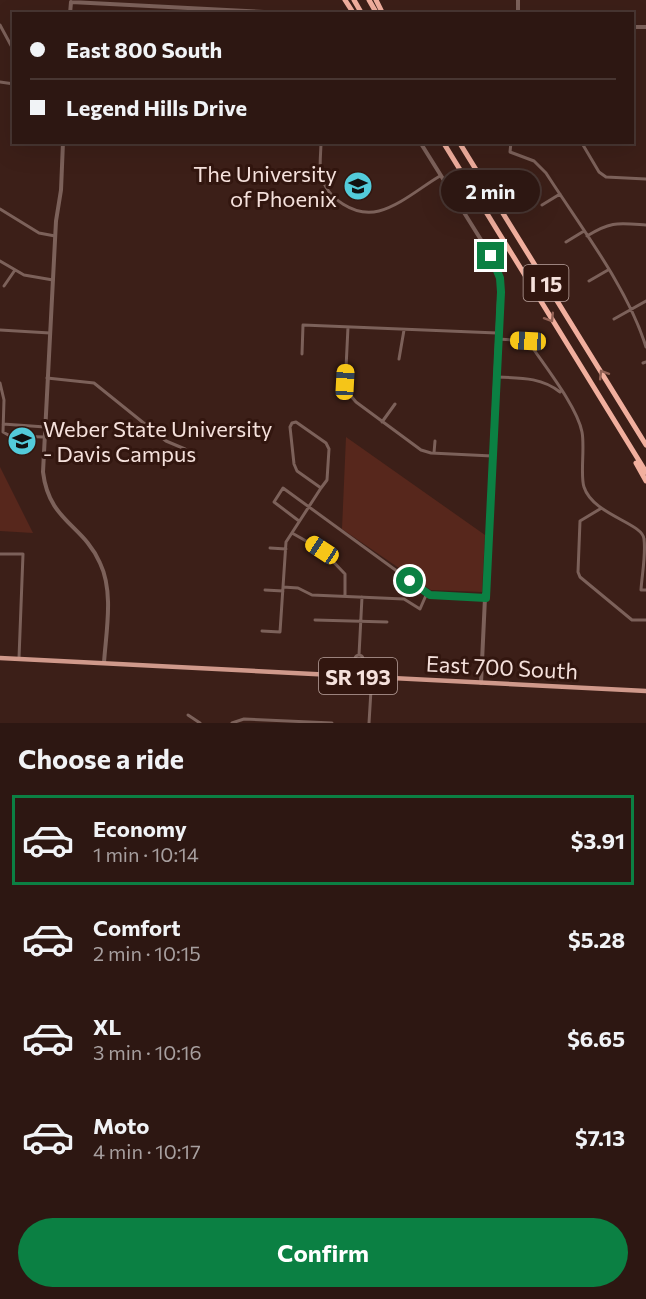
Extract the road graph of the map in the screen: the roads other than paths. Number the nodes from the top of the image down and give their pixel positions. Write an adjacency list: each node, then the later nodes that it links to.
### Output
1 (193, 0): 3 (street)
2 (71, 1): 3 (street)
3 (192, 8): 4 (street)
4 (267, 12)
5 (0, 25): 6 (street)
6 (12, 47)
7 (63, 144): 21 (street)
8 (321, 144): 14 (street)
9 (421, 144): 14 (street)
10 (443, 144): 47 (highway, I 15, one-way to 47)
11 (460, 144): 50 (highway, I 15, one-way to 11)
12 (511, 144): 16 (street)
13 (583, 145): 15 (street)
14 (441, 175): 37 (street)
15 (646, 179)
16 (560, 194): 17 (street); 20 (street)
17 (542, 205)
18 (0, 209): 21 (street)
19 (646, 225): 22 (street)
20 (584, 231): 22 (street); 23 (street)
21 (55, 236): 27 (street)
22 (587, 236): 26 (street)
23 (566, 242)
24 (0, 261): 25 (street)
25 (15, 270): 27 (street); 29 (street)
26 (608, 270): 28 (street); 31 (street)
27 (52, 280): 36 (street)
28 (589, 281)
29 (4, 286)
30 (646, 301): 31 (street)
31 (631, 309): 32 (street); 39 (street)
32 (614, 319)
33 (348, 327): 35 (street); 40 (street); 48 (street)
34 (0, 330): 36 (street)
35 (404, 330): 37 (street); 41 (street)
36 (50, 333): 43 (street)
37 (499, 333): 38 (street)
38 (498, 339): 42 (street); 45 (street)
39 (646, 347)
40 (302, 354)
41 (399, 359)
42 (496, 376): 45 (street); 58 (street)
43 (47, 378): 51 (street); 56 (street)
44 (0, 383): 49 (street)
45 (564, 395): 63 (street)
46 (395, 404): 48 (street)
47 (610, 414): 59 (highway, I 15); 60 (highway)
48 (382, 422): 57 (street)
49 (3, 424): 51 (street); 52 (street)
50 (633, 424): 53 (highway); 55 (highway, I 15)
51 (45, 427): 52 (street)
52 (44, 438): 83 (street)
53 (646, 438)
54 (435, 441): 57 (street)
55 (646, 445)
56 (185, 449)
57 (434, 453): 58 (street)
58 (492, 456): 75 (street)
59 (646, 472)
60 (646, 481)
61 (321, 488): 61 (street); 62 (street)
62 (309, 507): 64 (street); 64 (street); 72 (street)
63 (600, 509): 71 (street); 77 (street)
64 (299, 521): 65 (street)
65 (292, 533): 67 (street); 73 (street)
66 (270, 548): 67 (street)
67 (286, 549): 69 (street)
68 (0, 554): 82 (street)
69 (283, 589): 70 (street); 73 (street); 80 (street)
70 (265, 590)
71 (646, 590)
72 (427, 593): 74 (street); 75 (street)
73 (345, 596): 74 (street)
74 (362, 597): 78 (street)
75 (486, 598): 85 (street)
76 (315, 620): 78 (street)
77 (646, 620)
78 (361, 622): 79 (street); 84 (street)
79 (387, 622)
80 (262, 632)
81 (0, 658): 82 (main road, SR 193)
82 (19, 659): 83 (main road, SR 193)
83 (104, 663): 84 (main road, East 700 South / SR 193)
84 (358, 676): 85 (main road, East 700 South / SR 193)
85 (481, 683): 87 (main road, East 700 South / SR 193)
86 (371, 690): 93 (street)
87 (646, 691)
88 (188, 715): 90 (street)
89 (287, 722): 91 (street); 92 (street)
90 (200, 723)
91 (232, 723)
92 (332, 723)
93 (369, 723)

